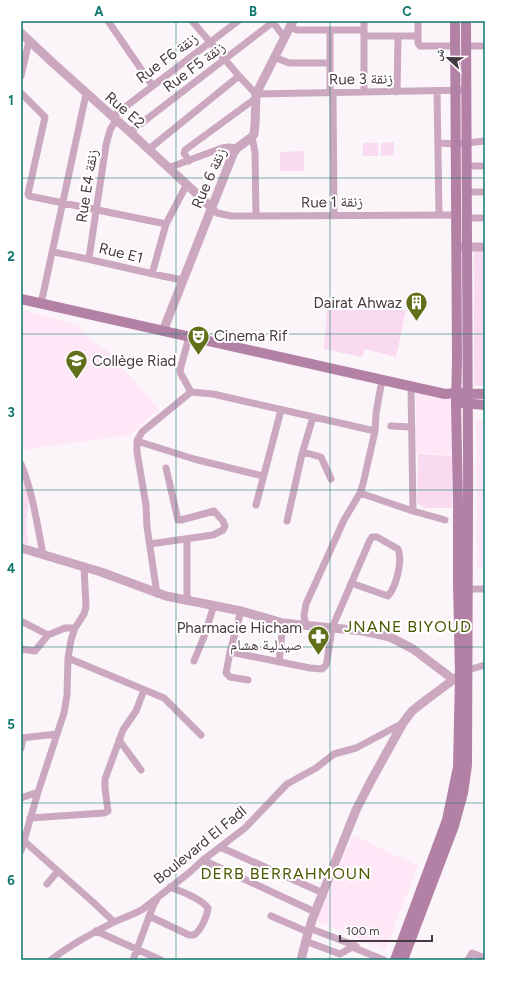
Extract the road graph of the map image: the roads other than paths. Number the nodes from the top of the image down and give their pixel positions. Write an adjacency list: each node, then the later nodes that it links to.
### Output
1 (108, 21): 27 (street)
2 (192, 21): 18 (street)
3 (238, 21): 9 (street, Rue F6 زنقة)
4 (364, 21): 13 (street)
5 (418, 21): 15 (street)
6 (455, 21): 19 (main road)
7 (466, 21): 20 (main road)
8 (273, 22): 16 (street); 23 (street, Rue F5 زنقة)
9 (228, 24): 18 (street, Rue F6 زنقة)
10 (291, 24): 11 (street); 16 (street)
11 (330, 30): 13 (street); 24 (street)
12 (21, 33): 17 (street, Rue E2)
13 (364, 33): 14 (street); 31 (street)
14 (398, 36): 15 (street); 32 (street)
15 (418, 36): 19 (street)
16 (284, 37): 22 (street)
17 (29, 41): 25 (street); 35 (street, Rue E2)
18 (209, 42): 23 (street); 27 (street, Rue F6 زنقة)
19 (455, 46): 30 (main road)
20 (466, 46): 21 (street); 28 (main road)
21 (485, 46)
22 (274, 57): 24 (street); 36 (street)
23 (225, 60): 26 (street); 38 (street, Rue F5 زنقة)
24 (330, 63): 34 (street)
25 (21, 76)
26 (239, 76): 36 (street); 45 (street)
27 (152, 85): 37 (street, Rue F6 زنقة)
28 (467, 90): 30 (street, Rue 3 زنقة); 41 (main road)
29 (438, 91): 30 (street, Rue 3 زنقة); 32 (street, Rue 3 زنقة); 42 (street)
30 (455, 91): 43 (main road)
31 (364, 92): 32 (street, Rue 3 زنقة); 34 (street, Rue 3 زنقة)
32 (397, 92)
33 (21, 93): 53 (street)
34 (332, 93): 36 (street, Rue 3 زنقة); 58 (street)
35 (86, 94): 37 (street, Rue E2); 53 (street)
36 (256, 96): 39 (street); 46 (street)
37 (114, 118): 38 (street, Rue E2); 55 (street, Rue E4 زنقة)
38 (130, 132): 45 (street, Rue E2)
39 (252, 137): 44 (street, Rue 6 زنقة); 59 (street)
40 (485, 141): 41 (street)
41 (468, 142): 43 (street); 47 (main road)
42 (438, 143): 43 (street); 56 (street)
43 (456, 144): 57 (main road)
44 (237, 148): 46 (street); 54 (street, Rue 6 زنقة)
45 (149, 149): 49 (street, Rue E2)
46 (189, 161): 49 (street)
47 (468, 166): 48 (street); 51 (main road)
48 (485, 166)
49 (168, 168): 50 (street, Rue E2)
50 (187, 184): 54 (street, Rue E2); 62 (street)
51 (468, 192): 52 (street); 60 (main road)
52 (485, 192)
53 (63, 203): 55 (street); 66 (street)
54 (211, 207): 59 (street, Rue 1 زنقة); 69 (street, Rue 6 زنقة)
55 (97, 210): 62 (street); 67 (street, Rue E4 زنقة)
56 (438, 214): 57 (street, Rue 1 زنقة); 58 (street, Rue 1 زنقة)
57 (456, 214): 63 (main road)
58 (334, 215): 59 (street, Rue 1 زنقة)
59 (256, 216)
60 (467, 218): 61 (street); 64 (main road)
61 (485, 218)
62 (166, 224): 68 (street)
63 (456, 247): 64 (street); 78 (main road)
64 (468, 247): 65 (street); 79 (main road)
65 (485, 247)
66 (53, 252): 67 (street, Rue E1); 71 (street)
67 (89, 258): 68 (street, Rue E1)
68 (152, 274): 69 (street, Rue E1)
69 (183, 280): 72 (street, Rue 6 زنقة)
70 (21, 299): 71 (main road)
71 (41, 304): 72 (main road)
72 (163, 331): 73 (main road)
73 (189, 337): 74 (main road); 76 (street)
74 (382, 380): 75 (main road); 85 (street)
75 (410, 386): 78 (main road); 84 (street)
76 (191, 392): 81 (street); 86 (street)
77 (485, 394): 79 (main road)
78 (456, 398): 79 (main road); 121 (main road)
79 (468, 399): 80 (main road); 104 (main road)
80 (485, 404)
81 (281, 410): 82 (street); 90 (street)
82 (313, 417): 85 (street); 87 (street)
83 (391, 426): 84 (street)
84 (411, 427): 94 (street)
85 (375, 432): 92 (street)
86 (137, 441): 90 (street); 98 (street)
87 (303, 452): 91 (street); 96 (street)
88 (21, 464): 100 (street)
89 (166, 468): 97 (street)
90 (263, 476): 93 (street)
91 (331, 479)
92 (360, 493): 94 (street); 111 (street)
93 (256, 505)
94 (413, 511): 95 (street)
95 (446, 520)
96 (287, 521)
97 (187, 539): 98 (street); 106 (street)
98 (150, 544): 105 (street)
99 (21, 548): 100 (street)
100 (43, 554): 101 (street)
101 (84, 566): 105 (street); 112 (street)
102 (351, 583): 102 (street); 113 (street)
103 (485, 588): 104 (street)
104 (468, 589): 121 (main road)
105 (157, 594): 106 (street)
106 (188, 601): 107 (street)
107 (214, 605): 108 (street); 118 (street)
108 (240, 611): 110 (street); 116 (street)
109 (21, 621): 114 (street)
110 (283, 623): 111 (street); 119 (street)
111 (306, 626): 113 (street)
112 (75, 628): 114 (street); 117 (street)
113 (332, 628): 119 (street); 121 (street)
114 (48, 635): 115 (street)
115 (21, 649)
116 (230, 652): 119 (street); 122 (street)
117 (68, 658): 123 (street); 125 (street)
118 (194, 661)
119 (279, 662)
120 (485, 664): 121 (street)
121 (461, 675): 124 (street); 158 (main road); 159 (main road)
122 (248, 680)
123 (144, 690): 126 (street); 128 (street)
124 (403, 723): 135 (street, Boulevard El Fadl); 141 (street)
125 (57, 734): 127 (street); 131 (street)
126 (200, 735)
127 (22, 738): 129 (street)
128 (119, 740): 130 (street); 133 (street)
129 (21, 748)
130 (141, 770)
131 (38, 792): 132 (street); 133 (street)
132 (21, 798)
133 (30, 818): 134 (street)
134 (24, 841): 136 (street); 138 (street)
135 (220, 847): 137 (street, Boulevard El Fadl); 141 (street)
136 (21, 851)
137 (203, 860): 140 (street, Boulevard El Fadl); 143 (street)
138 (58, 871): 139 (street); 146 (street)
139 (47, 884)
140 (170, 887): 142 (street, Boulevard El Fadl); 144 (street)
141 (323, 893): 143 (street)
142 (158, 896): 144 (street); 146 (street, Boulevard El Fadl)
143 (315, 912): 147 (street)
144 (149, 916): 150 (street)
145 (271, 916): 147 (street)
146 (114, 922): 148 (street, Boulevard El Fadl)
147 (309, 930): 149 (street); 157 (street)
148 (96, 931): 150 (street); 152 (street, Boulevard El Fadl)
149 (305, 941): 155 (street); 156 (street)
150 (137, 950): 153 (street); 154 (street)
151 (485, 958): 160 (street)
152 (51, 960)
153 (133, 960)
154 (161, 960)
155 (301, 960)
156 (384, 960)
157 (389, 960)
158 (395, 960)
159 (403, 960)
160 (468, 960)

